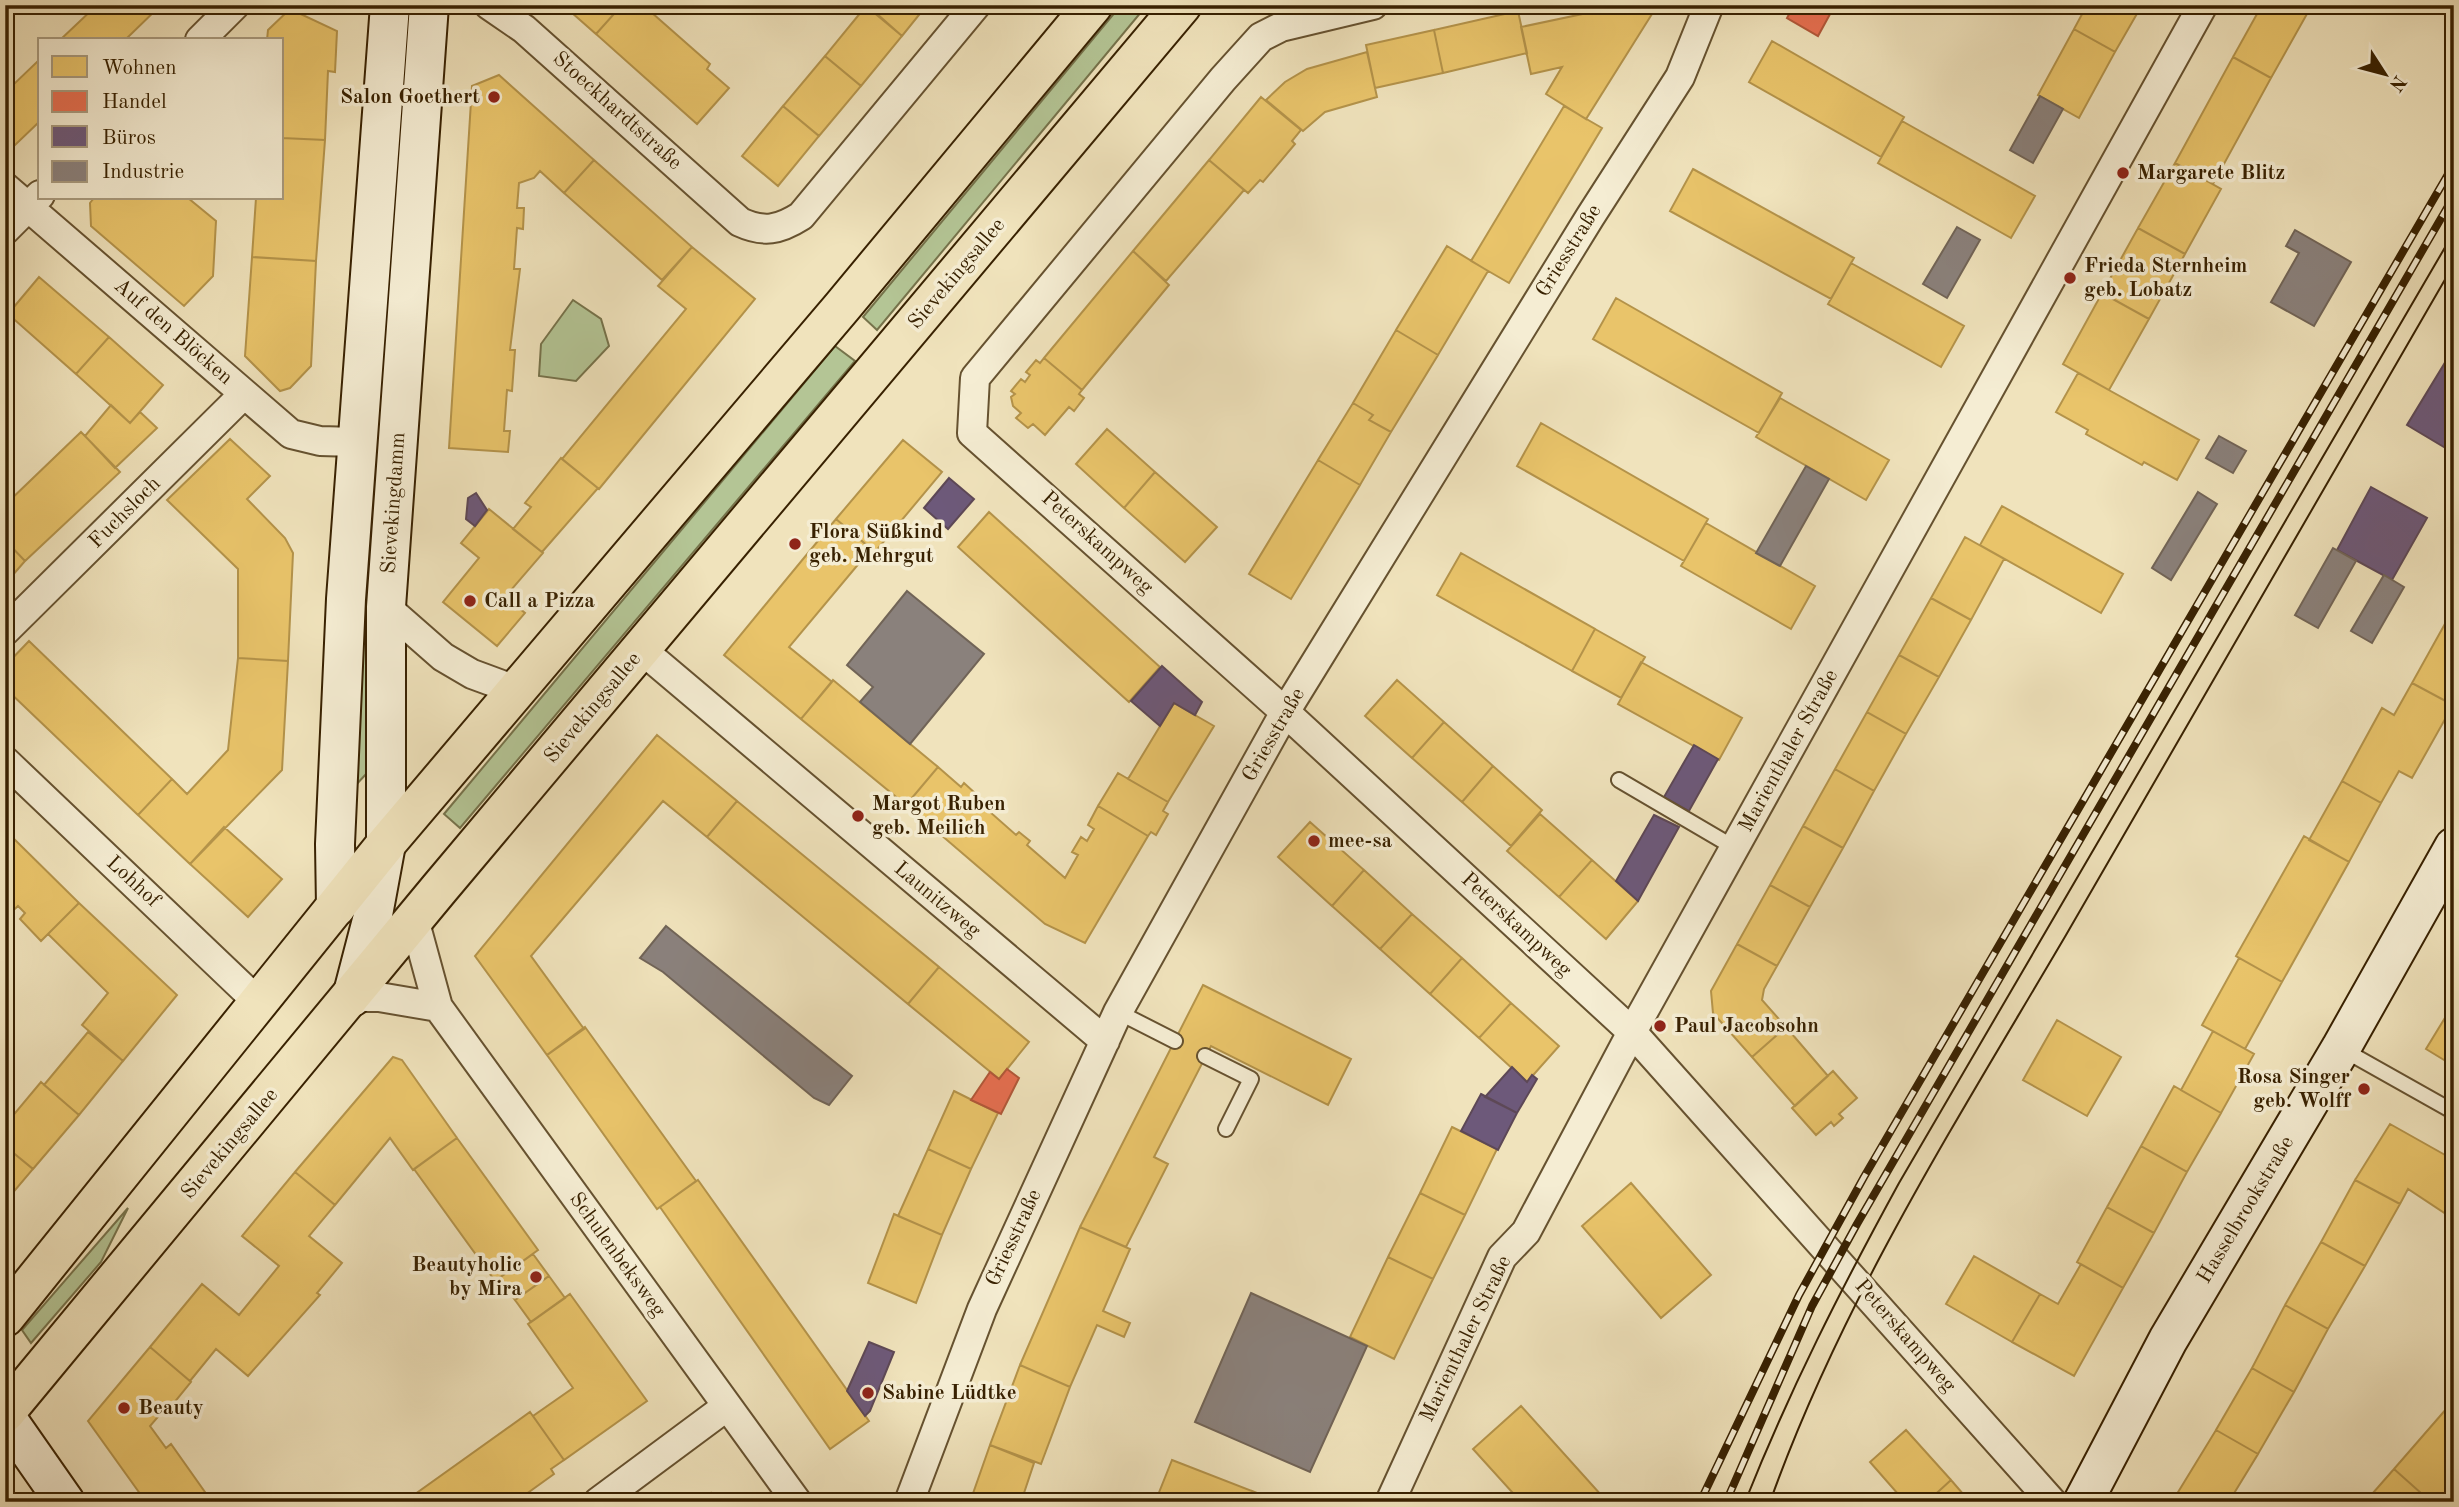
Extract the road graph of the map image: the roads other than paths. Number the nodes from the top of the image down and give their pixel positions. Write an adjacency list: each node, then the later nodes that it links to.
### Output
1 (235, 5): 11 (street)
2 (390, 5): 16 (street, Sievekingdamm)
3 (429, 5): 17 (street, Sievekingdamm)
4 (489, 5): 5 (street, Stoeckhardtstraße)
5 (976, 5)
6 (1093, 5): 20 (main road)
7 (1182, 5): 19 (main road, Sievekingsallee)
8 (1373, 5): 21 (street, Peterskampweg)
9 (1709, 5): 21 (street, Griesstraße)
10 (2203, 5): 26 (street, Marienthaler Straße)
11 (202, 38)
12 (5, 187): 13 (street, Auf den Blöcken)
13 (34, 201): 14 (street); 15 (street, Auf den Blöcken)
14 (5, 230)
15 (244, 394): 16 (street, Auf den Blöcken); 18 (street, Fuchsloch)
16 (356, 442): 27 (street, Sievekingdamm)
17 (386, 607): 20 (street); 24 (street, Sievekingdamm)
18 (5, 631)
19 (642, 650): 28 (main road, Sievekingsallee); 34 (street, Launitzweg)
20 (518, 691): 24 (main road)
21 (1285, 712): 32 (street, Griesstraße); 33 (street, Peterskampweg)
22 (5, 761): 30 (street, Lohhof)
23 (1619, 780): 26 (lane)
24 (386, 844): 27 (main road); 29 (street, Sievekingdamm)
25 (2454, 846): 36 (street, Hasselbrookstraße)
26 (1735, 848): 33 (street, Marienthaler Straße)
27 (336, 907): 30 (main road)
28 (414, 919): 29 (main road, Sievekingsallee); 31 (street, Schulenbeksweg)
29 (352, 997): 31 (street); 42 (main road, Sievekingsallee)
30 (260, 1004): 40 (main road)
31 (438, 1007): 41 (street, Schulenbeksweg)
32 (1118, 1012): 34 (street, Griesstraße); 35 (lane)
33 (1632, 1032): 47 (street, Marienthaler Straße); 48 (street, Peterskampweg)
34 (1105, 1041): 46 (street, Griesstraße)
35 (1175, 1041)
36 (2341, 1048): 38 (lane); 49 (street, Hasselbrookstraße)
37 (1205, 1056): 39 (lane)
38 (2454, 1112)
39 (1226, 1129)
40 (5, 1317)
41 (726, 1407): 44 (street); 45 (street, Schulenbeksweg)
42 (5, 1414): 43 (street)
43 (65, 1502)
44 (598, 1502)
45 (797, 1502)
46 (909, 1502)
47 (1390, 1502)
48 (2052, 1502)
49 (2083, 1502)

